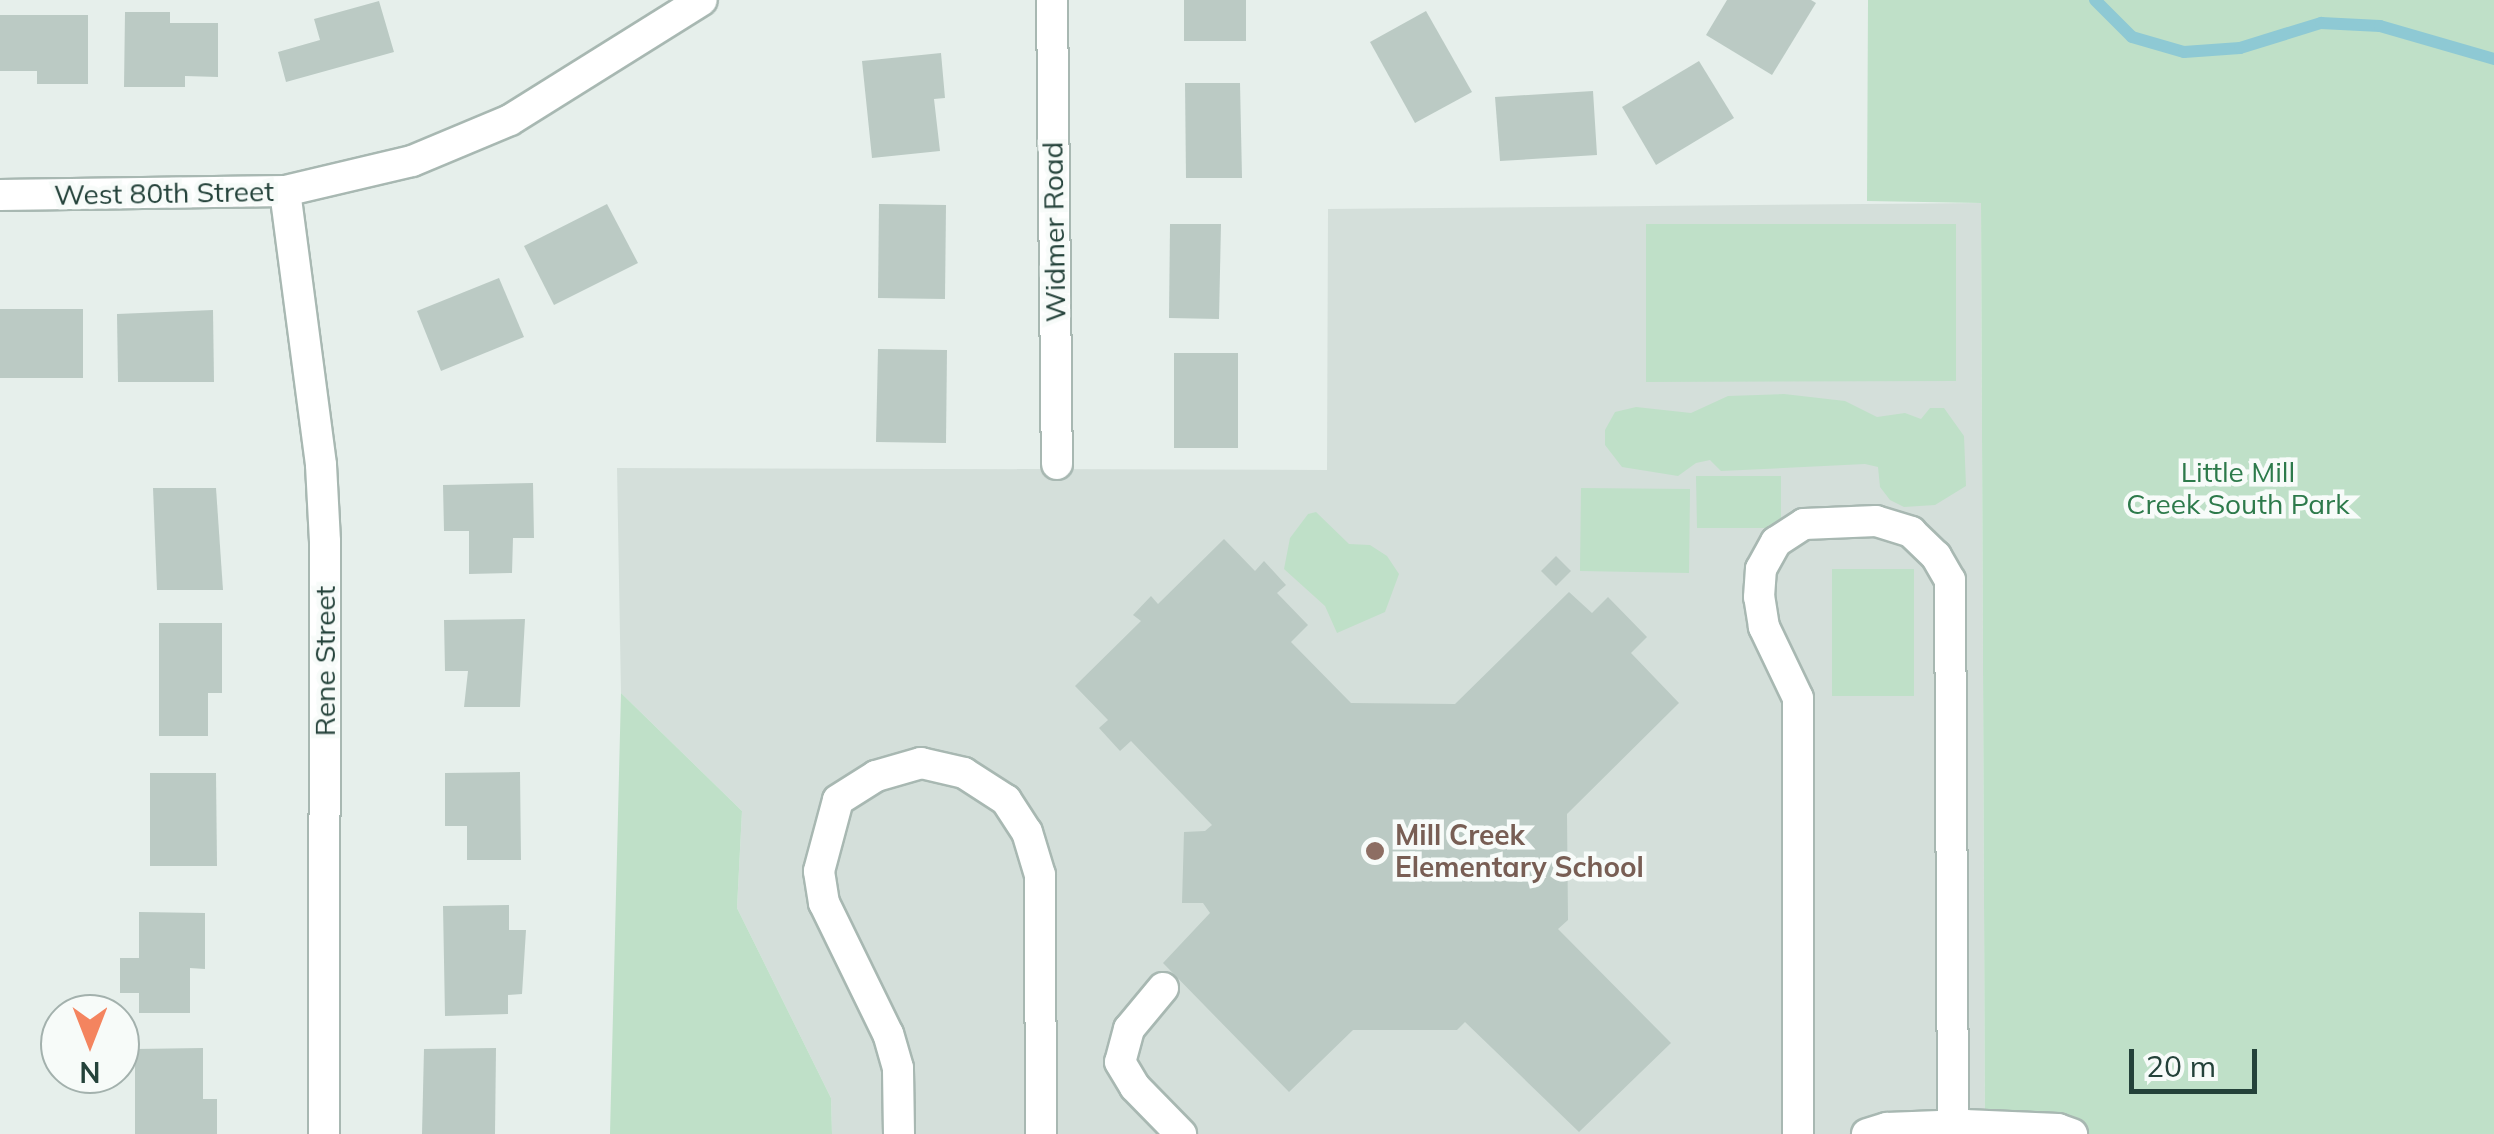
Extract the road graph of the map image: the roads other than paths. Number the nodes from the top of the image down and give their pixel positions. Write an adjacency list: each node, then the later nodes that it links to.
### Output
1 (702, 0): 3 (street, West 80th Street)
2 (1052, 0): 5 (street, Widmer Road)
3 (285, 191): 4 (street, West 80th Street); 8 (street, Rene Street)
4 (0, 196)
5 (1057, 464)
6 (1163, 988): 11 (street)
7 (1953, 1125): 12 (street); 13 (street); 14 (street)
8 (324, 1134)
9 (899, 1134): 10 (street)
10 (1041, 1134)
11 (1182, 1134)
12 (1798, 1134)
13 (1866, 1134)
14 (2072, 1134)

